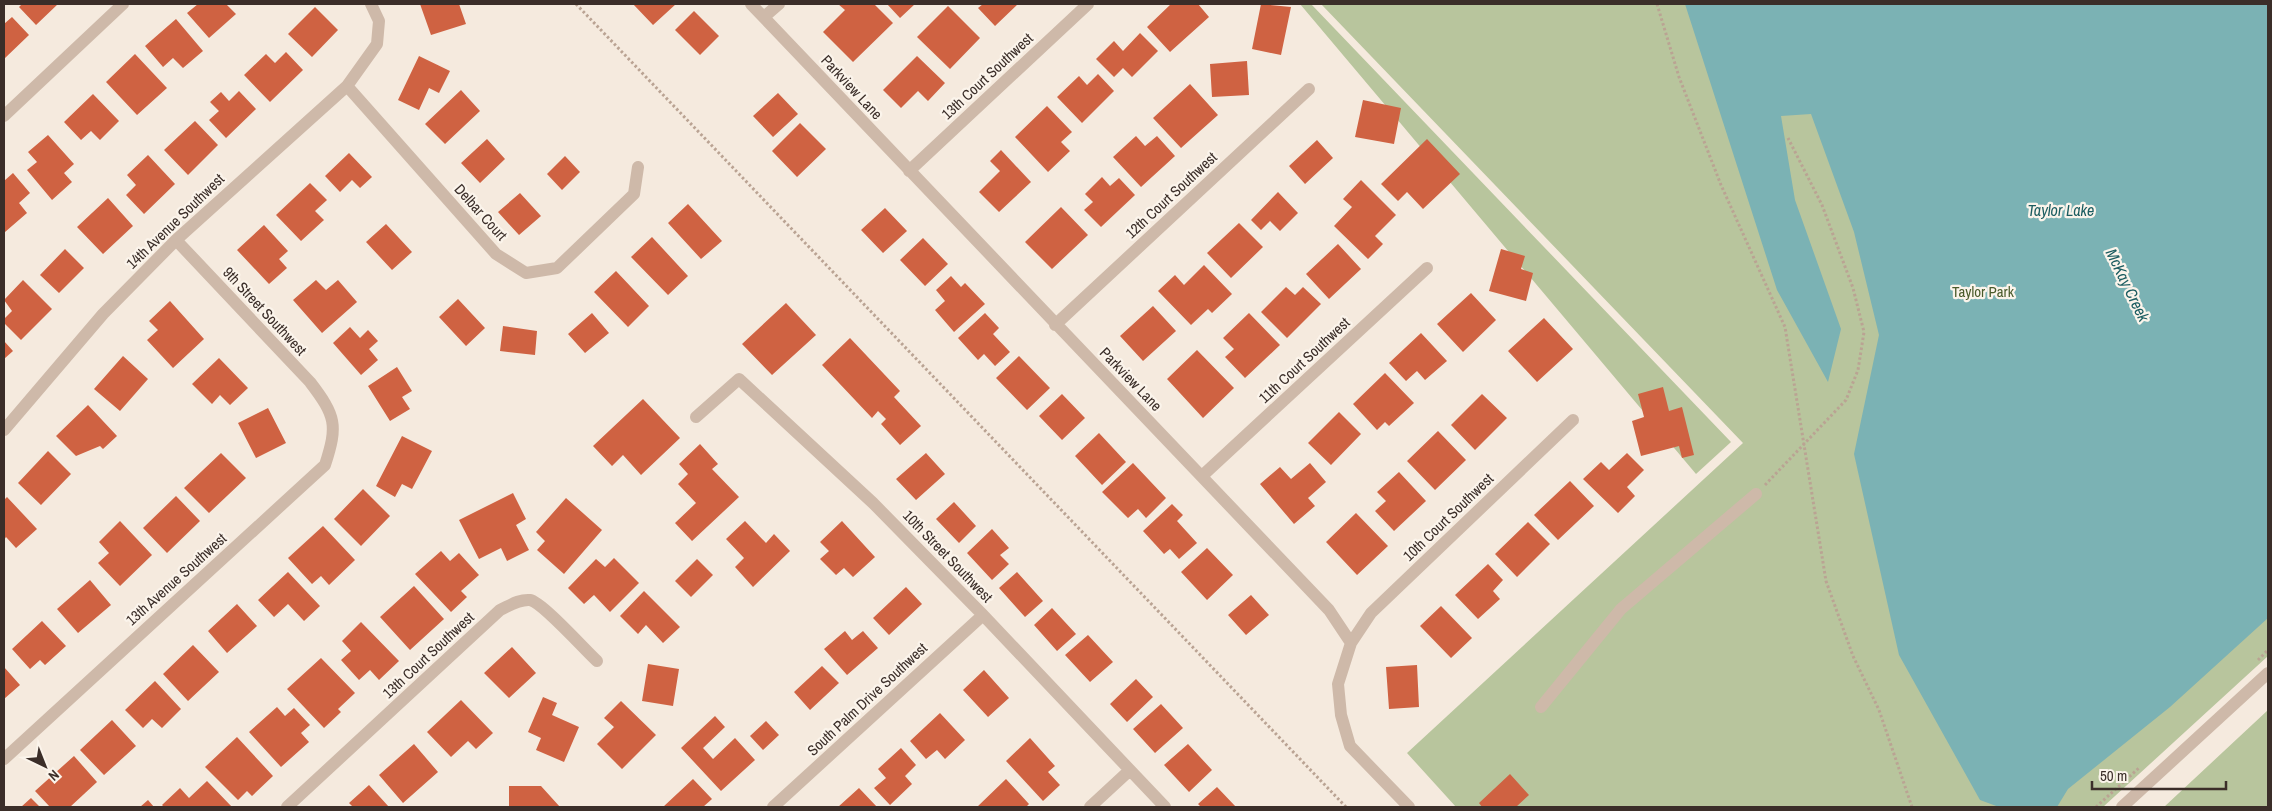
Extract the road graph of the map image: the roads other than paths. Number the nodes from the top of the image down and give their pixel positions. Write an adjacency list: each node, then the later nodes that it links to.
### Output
1 (123, 4): 9 (street)
2 (371, 4): 7 (street, 14th Avenue Southwest)
3 (751, 4): 6 (street, Parkview Lane)
4 (779, 4): 6 (street)
5 (1088, 4): 11 (street, 13th Court Southwest)
6 (764, 17): 11 (street, Parkview Lane)
7 (347, 86): 10 (street, Delbar Court); 12 (street, 14th Avenue Southwest)
8 (1309, 89): 14 (street, 12th Court Southwest)
9 (4, 116)
10 (638, 167)
11 (909, 171): 14 (street, Parkview Lane)
12 (176, 240): 15 (street, 9th Street Southwest); 18 (street, 14th Avenue Southwest)
13 (1427, 268): 19 (street, 11th Court Southwest)
14 (1055, 325): 19 (street, Parkview Lane)
15 (328, 406): 26 (street, 13th Avenue Southwest)
16 (696, 417): 21 (street, 10th Street Southwest)
17 (1573, 420): 22 (street, 10th Court Southwest)
18 (4, 430)
19 (1202, 476): 22 (street, Parkview Lane)
20 (1756, 494): 25 (street)
21 (983, 614): 27 (street, 10th Street Southwest); 29 (street, South Palm Drive Southwest)
22 (1351, 643): 32 (street)
23 (597, 662): 28 (street, 13th Court Southwest)
24 (2268, 673): 33 (street)
25 (1542, 707)
26 (4, 759)
27 (1130, 770): 30 (street); 31 (street, 10th Street Southwest)
28 (287, 807)
29 (773, 807)
30 (1090, 807)
31 (1165, 807)
32 (1409, 807)
33 (2122, 807)

